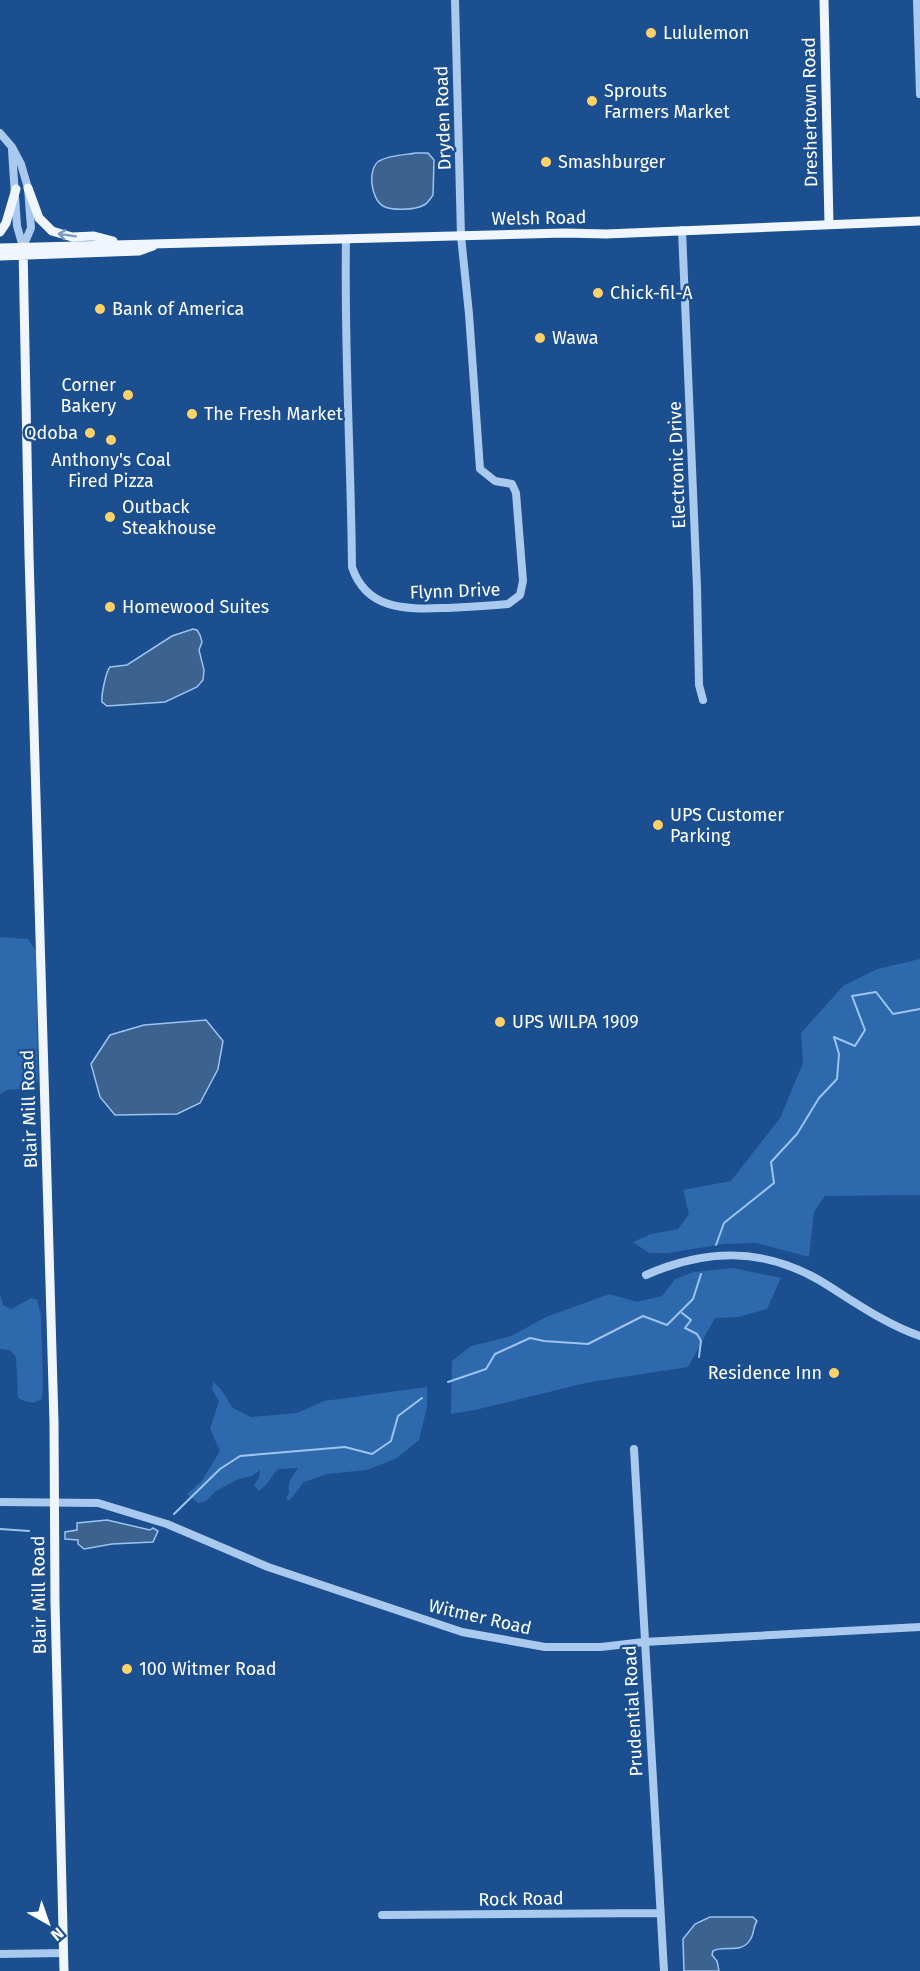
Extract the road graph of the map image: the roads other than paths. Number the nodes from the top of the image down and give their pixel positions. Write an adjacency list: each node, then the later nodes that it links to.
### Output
1 (455, 0): 13 (street, Dryden Road)
2 (824, 0): 10 (main road, Dreshertown Road)
3 (917, 0): 4 (street)
4 (920, 94)
5 (0, 132): 6 (street)
6 (12, 147): 7 (street); 8 (street)
7 (28, 188): 15 (main road, one-way to 7); 18 (street)
8 (16, 189): 12 (main road); 18 (street)
9 (920, 221): 10 (main road, Welsh Road)
10 (829, 224): 11 (main road, Welsh Road)
11 (682, 230): 13 (main road, Welsh Road); 20 (street, Electronic Drive)
12 (0, 232)
13 (461, 236): 14 (main road, Welsh Road); 14 (street, Flynn Drive)
14 (346, 239): 16 (main road, Welsh Road)
15 (124, 244): 16 (main road, Welsh Road); 18 (main road, Welsh Road)
16 (158, 244): 18 (main road, Welsh Road)
17 (0, 248): 18 (main road, Welsh Road)
18 (23, 251): 19 (main road, Welsh Road); 24 (main road, Blair Mill Road)
19 (0, 256)
20 (703, 700)
21 (646, 1275): 22 (street)
22 (920, 1336)
23 (634, 1449): 27 (street, Prudential Road)
24 (53, 1501): 25 (street, Witmer Road); 27 (street, Witmer Road); 30 (main road, Blair Mill Road)
25 (0, 1502)
26 (920, 1627): 27 (street, Witmer Road)
27 (644, 1642): 28 (street, Prudential Road)
28 (660, 1912): 29 (street, Rock Road); 33 (street, Prudential Road)
29 (382, 1916)
30 (63, 1953): 31 (street); 32 (main road, Blair Mill Road)
31 (0, 1954)
32 (63, 1971)
33 (664, 1971)

